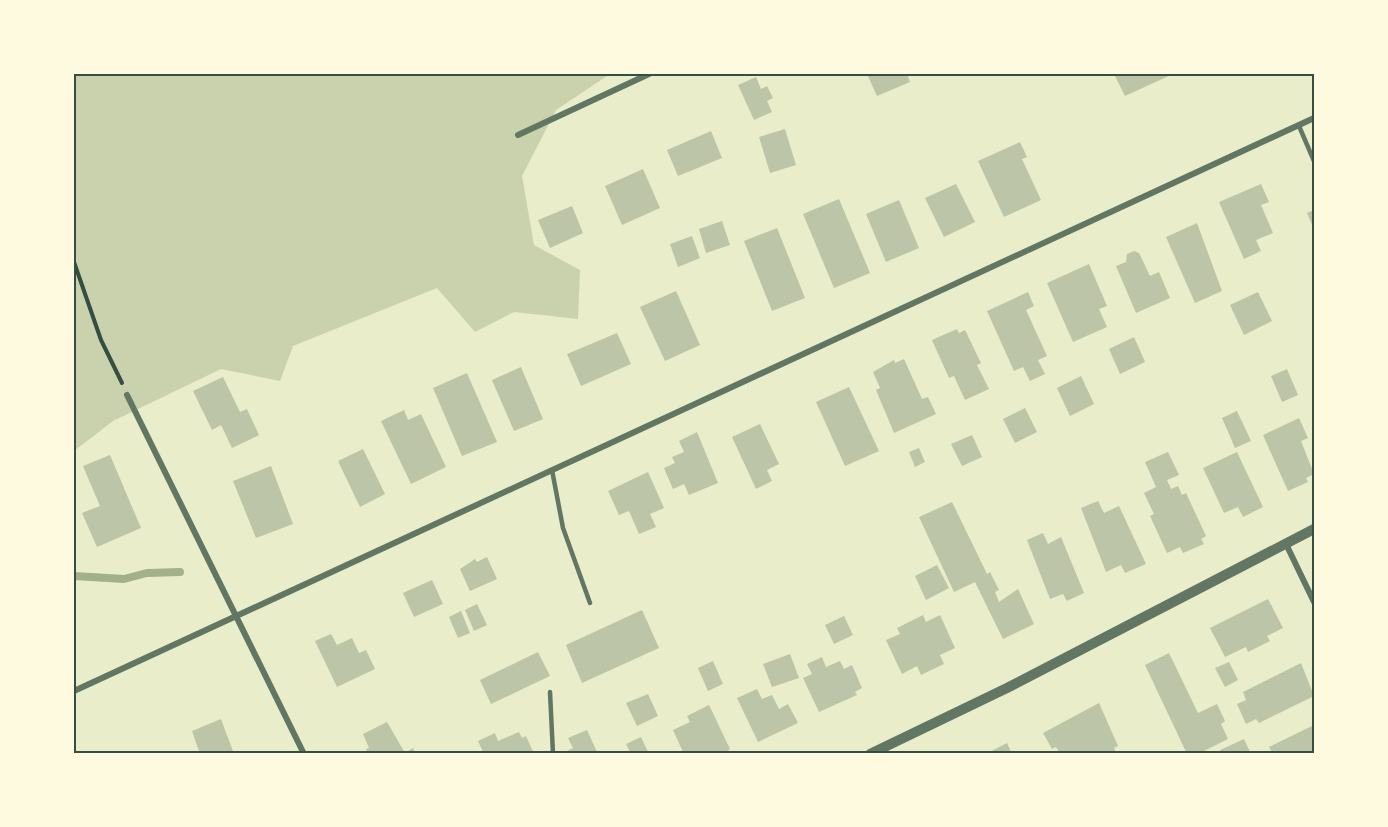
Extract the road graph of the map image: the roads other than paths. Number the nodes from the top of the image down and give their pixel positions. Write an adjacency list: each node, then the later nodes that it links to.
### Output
1 (649, 74): 4 (street)
2 (1314, 118): 3 (street)
3 (1299, 126): 5 (lane); 7 (street)
4 (518, 135)
5 (1314, 161)
6 (127, 395): 12 (street)
7 (552, 470): 11 (lane); 12 (street)
8 (1314, 529): 9 (street)
9 (1286, 544): 10 (street); 17 (street)
10 (1314, 602)
11 (590, 603)
12 (238, 615): 13 (street); 15 (street)
13 (74, 691)
14 (550, 692): 16 (lane)
15 (304, 753)
16 (553, 753)
17 (870, 753)

